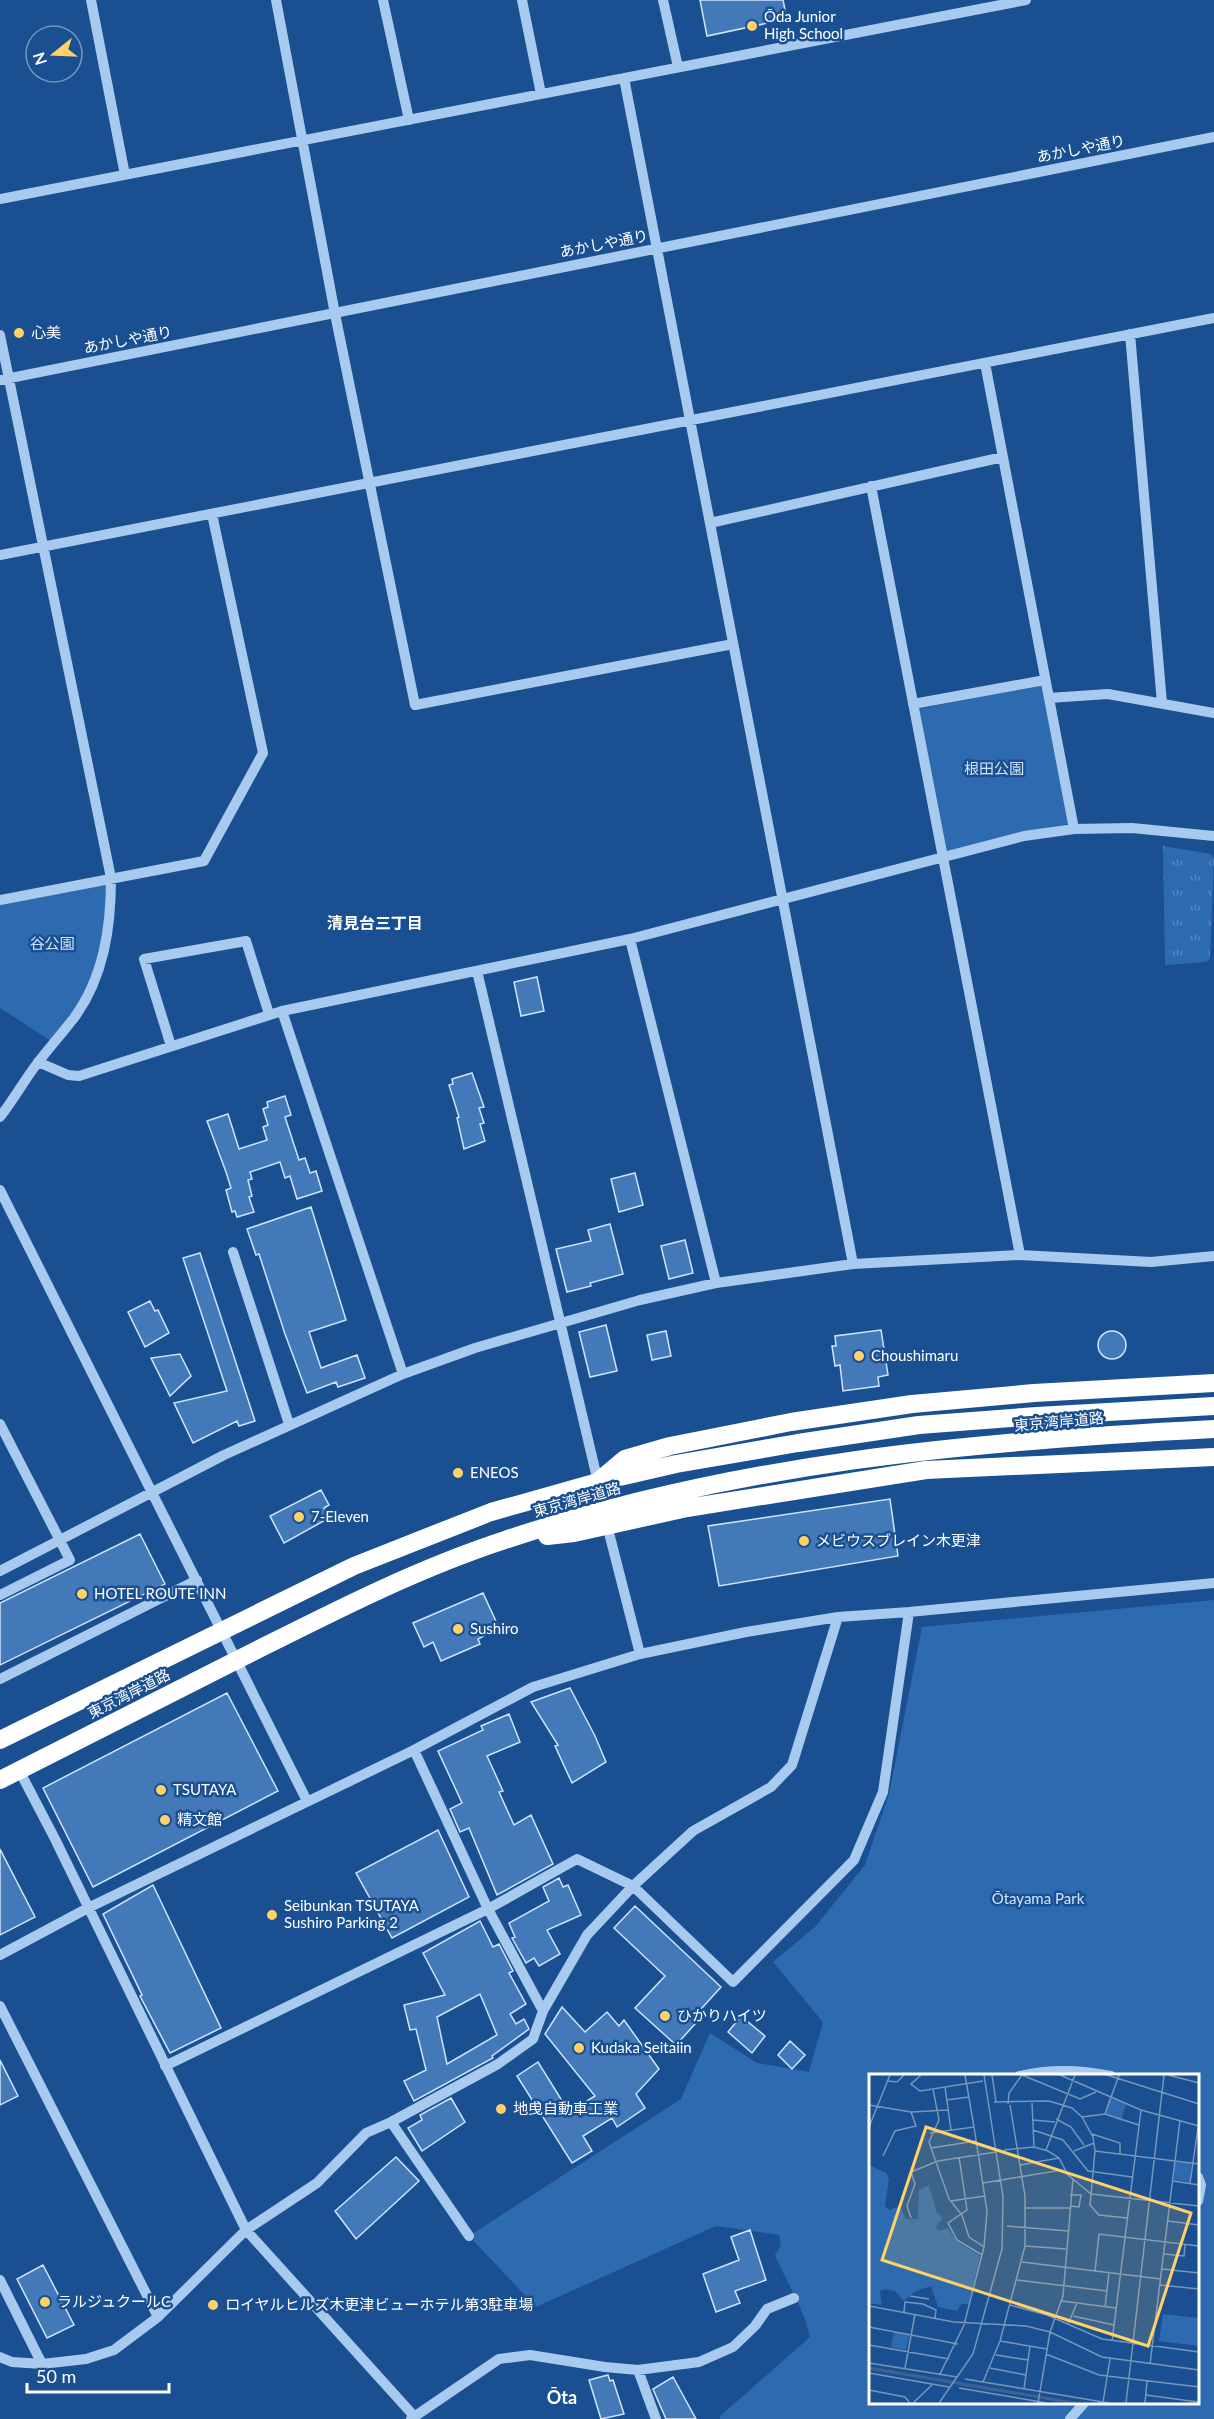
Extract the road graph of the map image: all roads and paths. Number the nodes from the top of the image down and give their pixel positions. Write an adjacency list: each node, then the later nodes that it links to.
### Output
1 (91, 0): 13 (street)
2 (276, 0): 12 (street)
3 (383, 0): 10 (street)
4 (522, 0): 9 (street)
5 (663, 0): 7 (street)
6 (1026, 0): 7 (street)
7 (678, 67): 8 (street)
8 (624, 78): 9 (street); 15 (street)
9 (541, 94): 10 (street)
10 (409, 120): 12 (street)
11 (1214, 137): 15 (street, あかしや通り)
12 (303, 140): 13 (street); 16 (street)
13 (125, 175): 14 (street)
14 (0, 199)
15 (657, 249): 16 (street, あかしや通り); 22 (street)
16 (335, 314): 21 (street, あかしや通り); 24 (street)
17 (1214, 318): 18 (street)
18 (1130, 334): 20 (street); 33 (street)
19 (0, 335): 21 (street)
20 (986, 363): 22 (street); 23 (street)
21 (4, 380): 28 (street)
22 (690, 420): 24 (street); 27 (street)
23 (1003, 457): 25 (street); 31 (street)
24 (371, 483): 26 (street); 30 (street)
25 (871, 486): 27 (street); 34 (street)
26 (212, 514): 28 (street); 39 (street)
27 (710, 523): 30 (street)
28 (44, 546): 29 (street); 39 (street)
29 (0, 555)
30 (734, 644): 40 (street)
31 (1045, 680): 32 (street); 34 (street)
32 (1049, 698): 33 (street); 36 (street)
33 (1162, 703): 35 (street)
34 (913, 704): 38 (street)
35 (1214, 712)
36 (1074, 829): 37 (street); 38 (street)
37 (1214, 836)
38 (942, 857): 40 (street); 51 (street)
39 (111, 878): 41 (street); 47 (street)
40 (783, 899): 42 (street); 53 (street)
41 (0, 900)
42 (630, 939): 43 (street); 54 (street)
43 (477, 971): 44 (street); 55 (street)
44 (282, 1011): 45 (street); 56 (street)
45 (269, 1014): 46 (street); 46 (street)
46 (171, 1046): 47 (street)
47 (38, 1062): 48 (street)
48 (0, 1118)
49 (0, 1190): 64 (street)
50 (233, 1252): 60 (street)
51 (1020, 1255): 52 (street); 53 (street)
52 (1214, 1256)
53 (853, 1264): 54 (street)
54 (716, 1283): 55 (street)
55 (561, 1322): 56 (street); 63 (street)
56 (403, 1374): 60 (street)
57 (1214, 1383): 63 (highway)
58 (1214, 1406): 63 (highway, 東京湾岸道路)
59 (0, 1424): 66 (street)
60 (289, 1424): 64 (street)
61 (1214, 1429): 67 (highway, 東京湾岸道路)
62 (1214, 1457): 65 (highway)
63 (598, 1482): 74 (highway, 東京湾岸道路)
64 (153, 1493): 66 (street); 69 (street)
65 (607, 1525): 67 (highway); 75 (street)
66 (60, 1540): 68 (street); 71 (street)
67 (503, 1540): 76 (highway, 東京湾岸道路)
68 (0, 1571)
69 (197, 1580): 74 (street); 77 (street)
70 (1214, 1583): 72 (street)
71 (0, 1595)
72 (909, 1612): 73 (street); 83 (street)
73 (838, 1617): 75 (street); 83 (street)
74 (221, 1630): 76 (street); 78 (highway, 東京湾岸道路)
75 (640, 1654): 79 (street)
76 (237, 1660): 80 (highway, 東京湾岸道路); 82 (street)
77 (0, 1679)
78 (0, 1740)
79 (414, 1749): 82 (street); 85 (street)
80 (19, 1770): 81 (highway, 東京湾岸道路); 84 (street)
81 (0, 1780)
82 (307, 1801): 84 (street)
83 (633, 1886): 85 (street); 88 (street)
84 (88, 1908): 86 (street); 89 (street)
85 (488, 1909): 88 (street); 89 (street)
86 (0, 1955)
87 (0, 2006): 99 (street)
88 (543, 2010): 92 (street)
89 (165, 2066): 95 (street)
90 (1028, 2074): 91 (street)
91 (1102, 2074)
92 (391, 2122): 95 (street); 96 (street)
93 (1199, 2180): 94 (street)
94 (1199, 2195)
95 (246, 2230): 99 (street); 104 (street)
96 (469, 2236)
97 (0, 2280): 101 (street)
98 (794, 2298): 102 (street)
99 (158, 2317): 101 (street)
100 (0, 2357): 101 (street)
101 (42, 2364)
102 (638, 2370): 104 (street); 105 (street)
103 (1084, 2404): 106 (street)
104 (412, 2417)
105 (656, 2419)
106 (1070, 2419)

